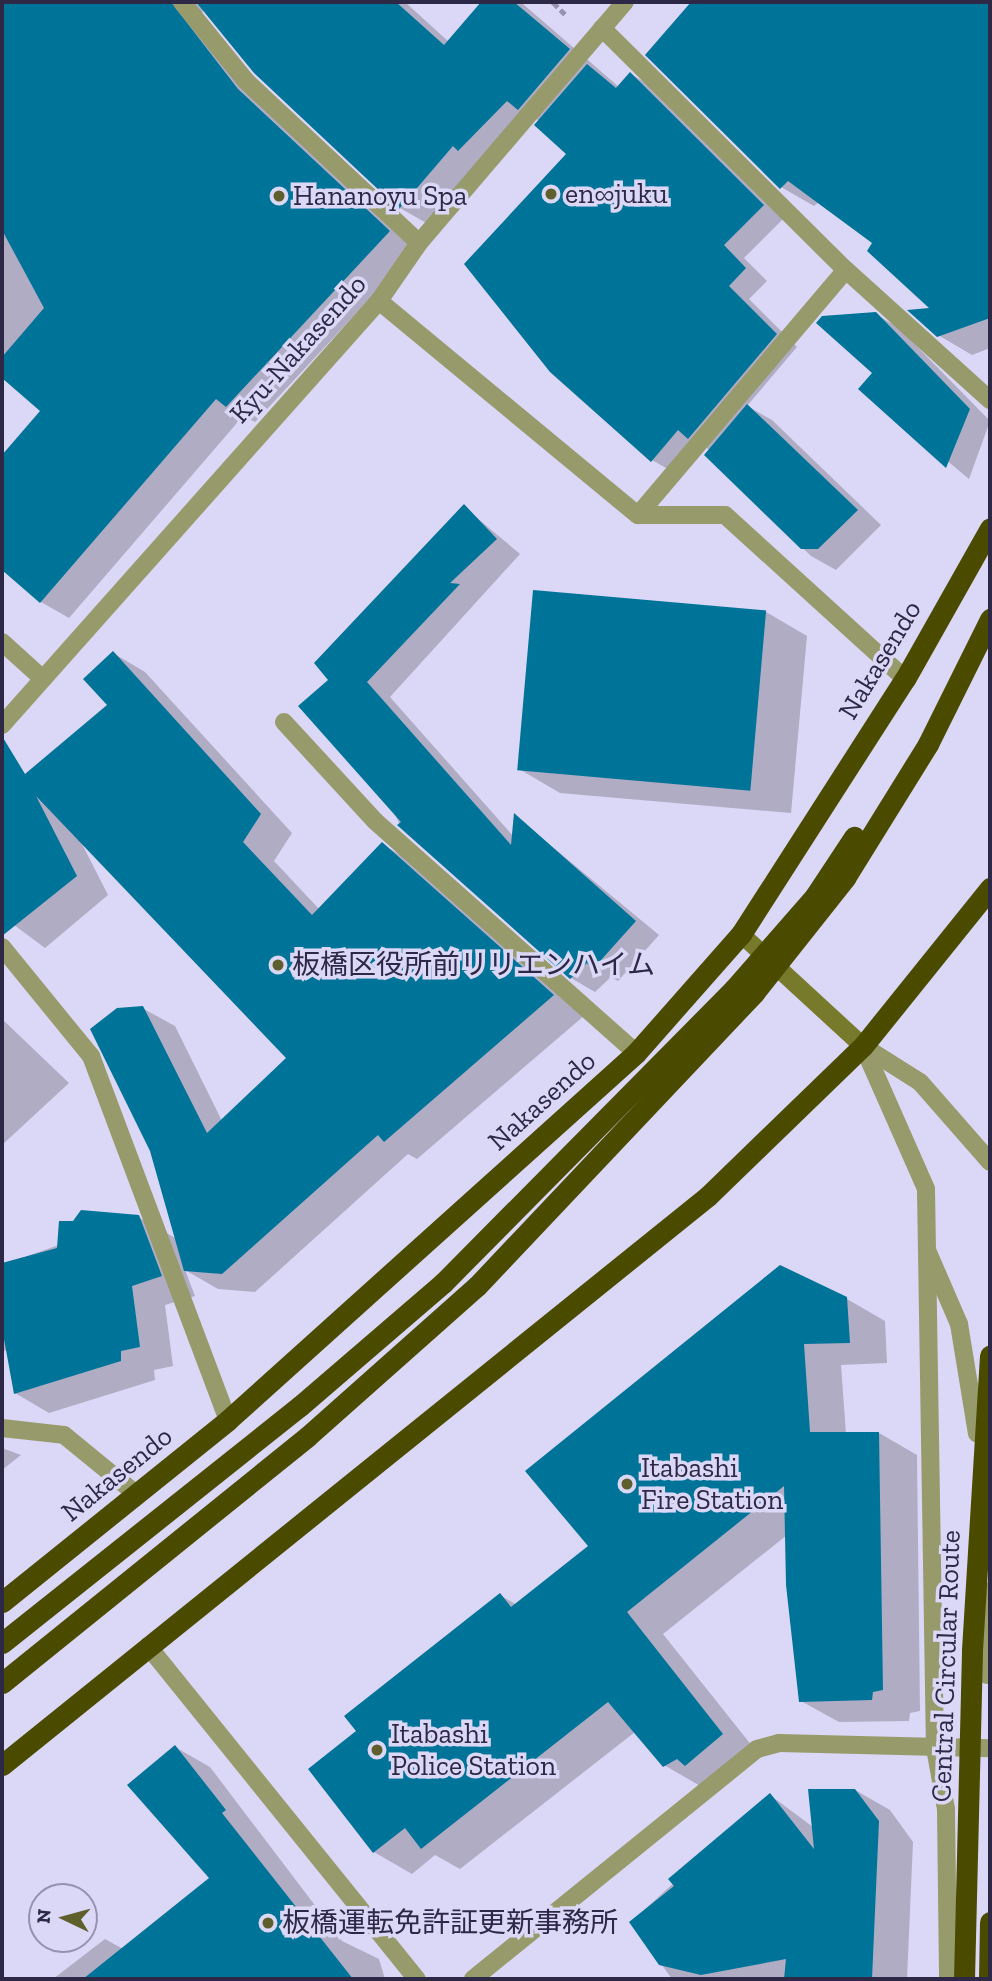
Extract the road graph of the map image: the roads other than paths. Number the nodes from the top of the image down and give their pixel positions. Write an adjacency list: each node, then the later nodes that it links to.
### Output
1 (182, 2): 4 (street)
2 (625, 2): 3 (street, Kyu-Nakasendo)
3 (602, 28): 4 (street, Kyu-Nakasendo); 5 (street)
4 (419, 243): 6 (street, Kyu-Nakasendo)
5 (846, 270): 7 (street); 8 (street)
6 (379, 301): 8 (street); 13 (street, Kyu-Nakasendo)
7 (990, 400)
8 (638, 515): 14 (street)
9 (990, 528): 14 (highway, Nakasendo)
10 (990, 600): 29 (highway)
11 (990, 619): 32 (highway)
12 (2, 642): 13 (street)
13 (43, 679): 16 (street, Kyu-Nakasendo)
14 (905, 679): 18 (highway, Nakasendo)
15 (284, 722): 21 (street)
16 (2, 725)
17 (990, 888): 20 (highway)
18 (741, 934): 20 (street); 21 (highway, Nakasendo)
19 (2, 947): 25 (street)
20 (863, 1046): 22 (street); 23 (street); 30 (highway)
21 (636, 1053): 25 (highway, Nakasendo)
22 (990, 1162)
23 (926, 1248): 31 (street); 33 (street)
24 (990, 1356): 40 (highway, Central Circular Route)
25 (228, 1420): 27 (highway, Nakasendo)
26 (2, 1429): 27 (street)
27 (136, 1494): 28 (highway, Nakasendo)
28 (2, 1602)
29 (2, 1643)
30 (148, 1646): 35 (highway); 37 (street)
31 (988, 1675)
32 (2, 1683)
33 (935, 1748): 34 (street); 38 (street); 39 (street)
34 (990, 1748)
35 (2, 1765)
36 (990, 1922): 41 (highway)
37 (417, 1979)
38 (473, 1979)
39 (948, 1979)
40 (964, 1979)
41 (989, 1979)

